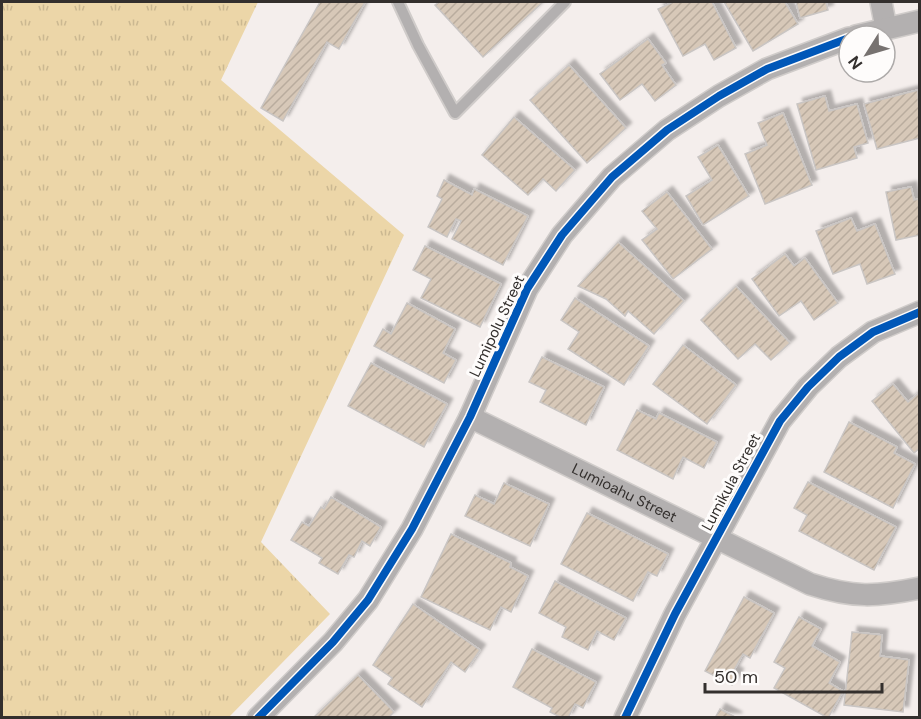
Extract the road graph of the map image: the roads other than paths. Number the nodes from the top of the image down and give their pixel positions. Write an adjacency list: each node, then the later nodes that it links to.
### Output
1 (398, 2): 2 (lane)
2 (565, 2)
3 (881, 2): 5 (street)
4 (920, 21): 6 (street)
5 (885, 24)
6 (897, 26)
7 (837, 43): 9 (street, Lumipolu Street)
8 (920, 312): 10 (street, Lumikula Street)
9 (470, 417): 10 (street, Lumioahu Street); 12 (street, Lumipolu Street)
10 (716, 538): 11 (street, Lumioahu Street); 13 (street, Lumikula Street)
11 (920, 588)
12 (258, 717)
13 (625, 717)

